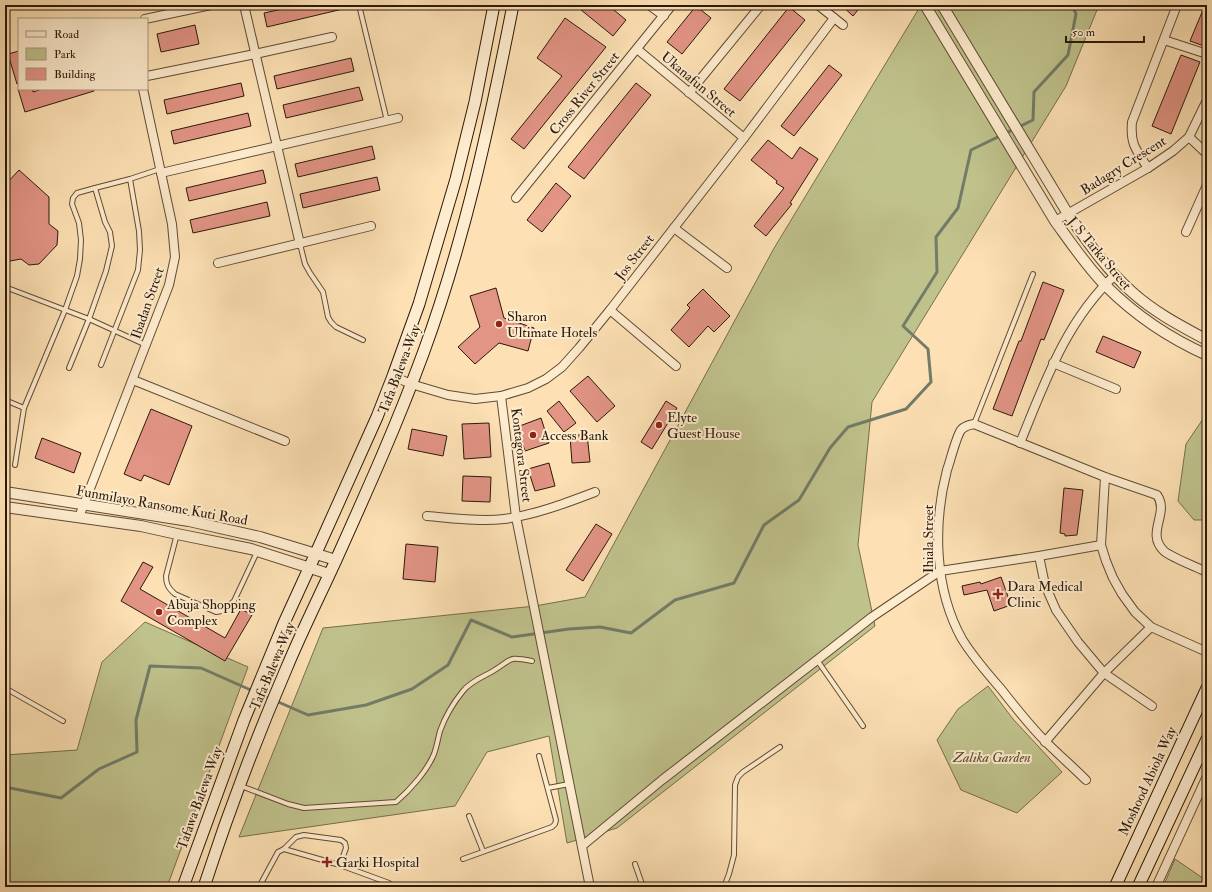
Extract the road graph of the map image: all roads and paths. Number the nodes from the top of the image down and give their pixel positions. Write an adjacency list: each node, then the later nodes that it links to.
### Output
1 (212, 5): 14 (street)
2 (244, 5): 20 (street)
3 (359, 5): 27 (lane)
4 (494, 5): 62 (main road, Tafa Balewa Way)
5 (513, 5): 64 (main road, Tafa Balewa Way)
6 (650, 5): 13 (street)
7 (672, 5): 13 (street, Cross River Street)
8 (761, 5): 24 (street)
9 (818, 5): 15 (street)
10 (925, 5): 39 (street, J. S Tarka Street)
11 (942, 5): 38 (street, J. S Tarka Street)
12 (1177, 5): 18 (street)
13 (664, 16): 19 (street, Cross River Street)
14 (148, 18)
15 (834, 18): 16 (street); 29 (street, Jos Street)
16 (843, 25)
17 (332, 37): 20 (street)
18 (1164, 40): 21 (street); 32 (street)
19 (637, 49): 24 (street, Ukanafun Street); 37 (street, Cross River Street)
20 (255, 54): 22 (street); 30 (street)
21 (1207, 54)
22 (148, 76)
23 (143, 90): 33 (street, Ibadan Street)
24 (689, 93): 29 (street, Ukanafun Street)
25 (1207, 100): 28 (street, Badagry Crescent)
26 (398, 118): 27 (street)
27 (387, 121): 30 (street)
28 (1188, 137): 31 (street); 32 (street, Badagry Crescent)
29 (744, 138): 41 (street, Jos Street)
30 (276, 147): 33 (street); 43 (street)
31 (1207, 154)
32 (1148, 168): 38 (street, Badagry Crescent)
33 (160, 171): 34 (lane); 56 (street, Ibadan Street)
34 (130, 179): 36 (lane); 53 (lane)
35 (1207, 185): 42 (street)
36 (95, 188): 50 (lane); 52 (lane)
37 (516, 198)
38 (1068, 214): 39 (street, Badagry Crescent); 47 (street, J. S Tarka Street)
39 (1055, 221): 48 (street, J. S Tarka Street)
40 (371, 226): 43 (street)
41 (674, 228): 45 (street); 51 (street, Jos Street)
42 (1186, 232)
43 (300, 244): 44 (street); 54 (lane)
44 (218, 263)
45 (727, 268)
46 (1033, 274): 69 (lane)
47 (1115, 275): 48 (street); 55 (street, J. S Tarka Street)
48 (1105, 285): 57 (street, J. S Tarka Street); 58 (street)
49 (5, 287): 50 (lane)
50 (65, 310): 52 (lane); 68 (lane)
51 (610, 310): 60 (street); 66 (street, Jos Street)
52 (89, 319): 53 (lane); 61 (lane)
53 (115, 330): 56 (lane); 59 (lane)
54 (363, 340)
55 (1207, 340)
56 (146, 345): 63 (street, Ibadan Street)
57 (1207, 355)
58 (1053, 363): 65 (street); 71 (street)
59 (100, 365)
60 (676, 366)
61 (69, 368)
62 (393, 376): 64 (street, Jos Street); 84 (main road, Tafa Balewa Way)
63 (133, 380): 70 (street); 76 (street, Ibadan Street)
64 (411, 384): 66 (street, Jos Street); 86 (main road, Tafa Balewa Way)
65 (1116, 389)
66 (501, 396): 80 (street, Kontagora Street)
67 (5, 400): 68 (lane)
68 (24, 408): 72 (lane)
69 (974, 424): 71 (street); 88 (street, Ihiala Street)
70 (285, 441)
71 (1020, 443): 73 (street)
72 (15, 465)
73 (1105, 477): 82 (street); 89 (street)
74 (5, 492): 76 (street, Funmilayo Ransome Kuti Road)
75 (595, 492): 80 (street)
76 (84, 504): 79 (street, Ibadan Street); 84 (street, Funmilayo Ransome Kuti Road)
77 (5, 507): 79 (street, Funmilayo Ransome Kuti Road)
78 (427, 516): 80 (street)
79 (79, 517): 81 (street, Funmilayo Ransome Kuti Road)
80 (516, 517): 108 (street, Kontagora Street)
81 (178, 534): 83 (street, Funmilayo Ransome Kuti Road); 83 (lane)
82 (1101, 545): 85 (street); 91 (street)
83 (258, 551): 87 (street, Funmilayo Ransome Kuti Road)
84 (316, 553): 86 (street, Funmilayo Ransome Kuti Road); 87 (main road, Tafa Balewa Way)
85 (1039, 556): 88 (street); 95 (street)
86 (336, 560): 90 (main road, Tafa Balewa Way)
87 (310, 568): 90 (street, Funmilayo Ransome Kuti Road); 99 (main road, Tafa Balewa Way)
88 (940, 571): 93 (street); 103 (street, Ihiala Street)
89 (1207, 572)
90 (329, 574): 109 (main road, Tafa Balewa Way)
91 (1151, 627): 92 (street); 95 (street)
92 (1207, 652)
93 (817, 660): 101 (lane); 112 (street)
94 (532, 661): 109 (lane)
95 (1104, 673): 98 (street); 103 (street)
96 (5, 688): 100 (lane)
97 (1207, 688): 125 (main road, Moshood Abiola Way)
98 (1152, 706)
99 (244, 720): 119 (main road, Tafawa Balewa Way)
100 (63, 721)
101 (863, 726)
102 (1207, 740): 126 (main road)
103 (1045, 742): 107 (street, Ihiala Street)
104 (780, 747): 124 (lane)
105 (539, 756): 110 (lane)
106 (1207, 776): 127 (street)
107 (1086, 780)
108 (569, 784): 110 (lane); 112 (street, Kontagora Street)
109 (240, 786): 120 (main road)
110 (548, 788): 114 (lane)
111 (469, 816): 114 (lane)
112 (582, 846): 122 (street, Kontagora Street)
113 (284, 848): 117 (lane); 117 (lane); 121 (lane)
114 (483, 851): 115 (lane)
115 (463, 858)
116 (634, 864): 123 (lane)
117 (340, 865): 118 (lane)
118 (388, 883)
119 (183, 887)
120 (204, 887)
121 (259, 887)
122 (590, 887)
123 (645, 887)
124 (724, 887)
125 (1115, 887)
126 (1138, 887)
127 (1156, 887)

